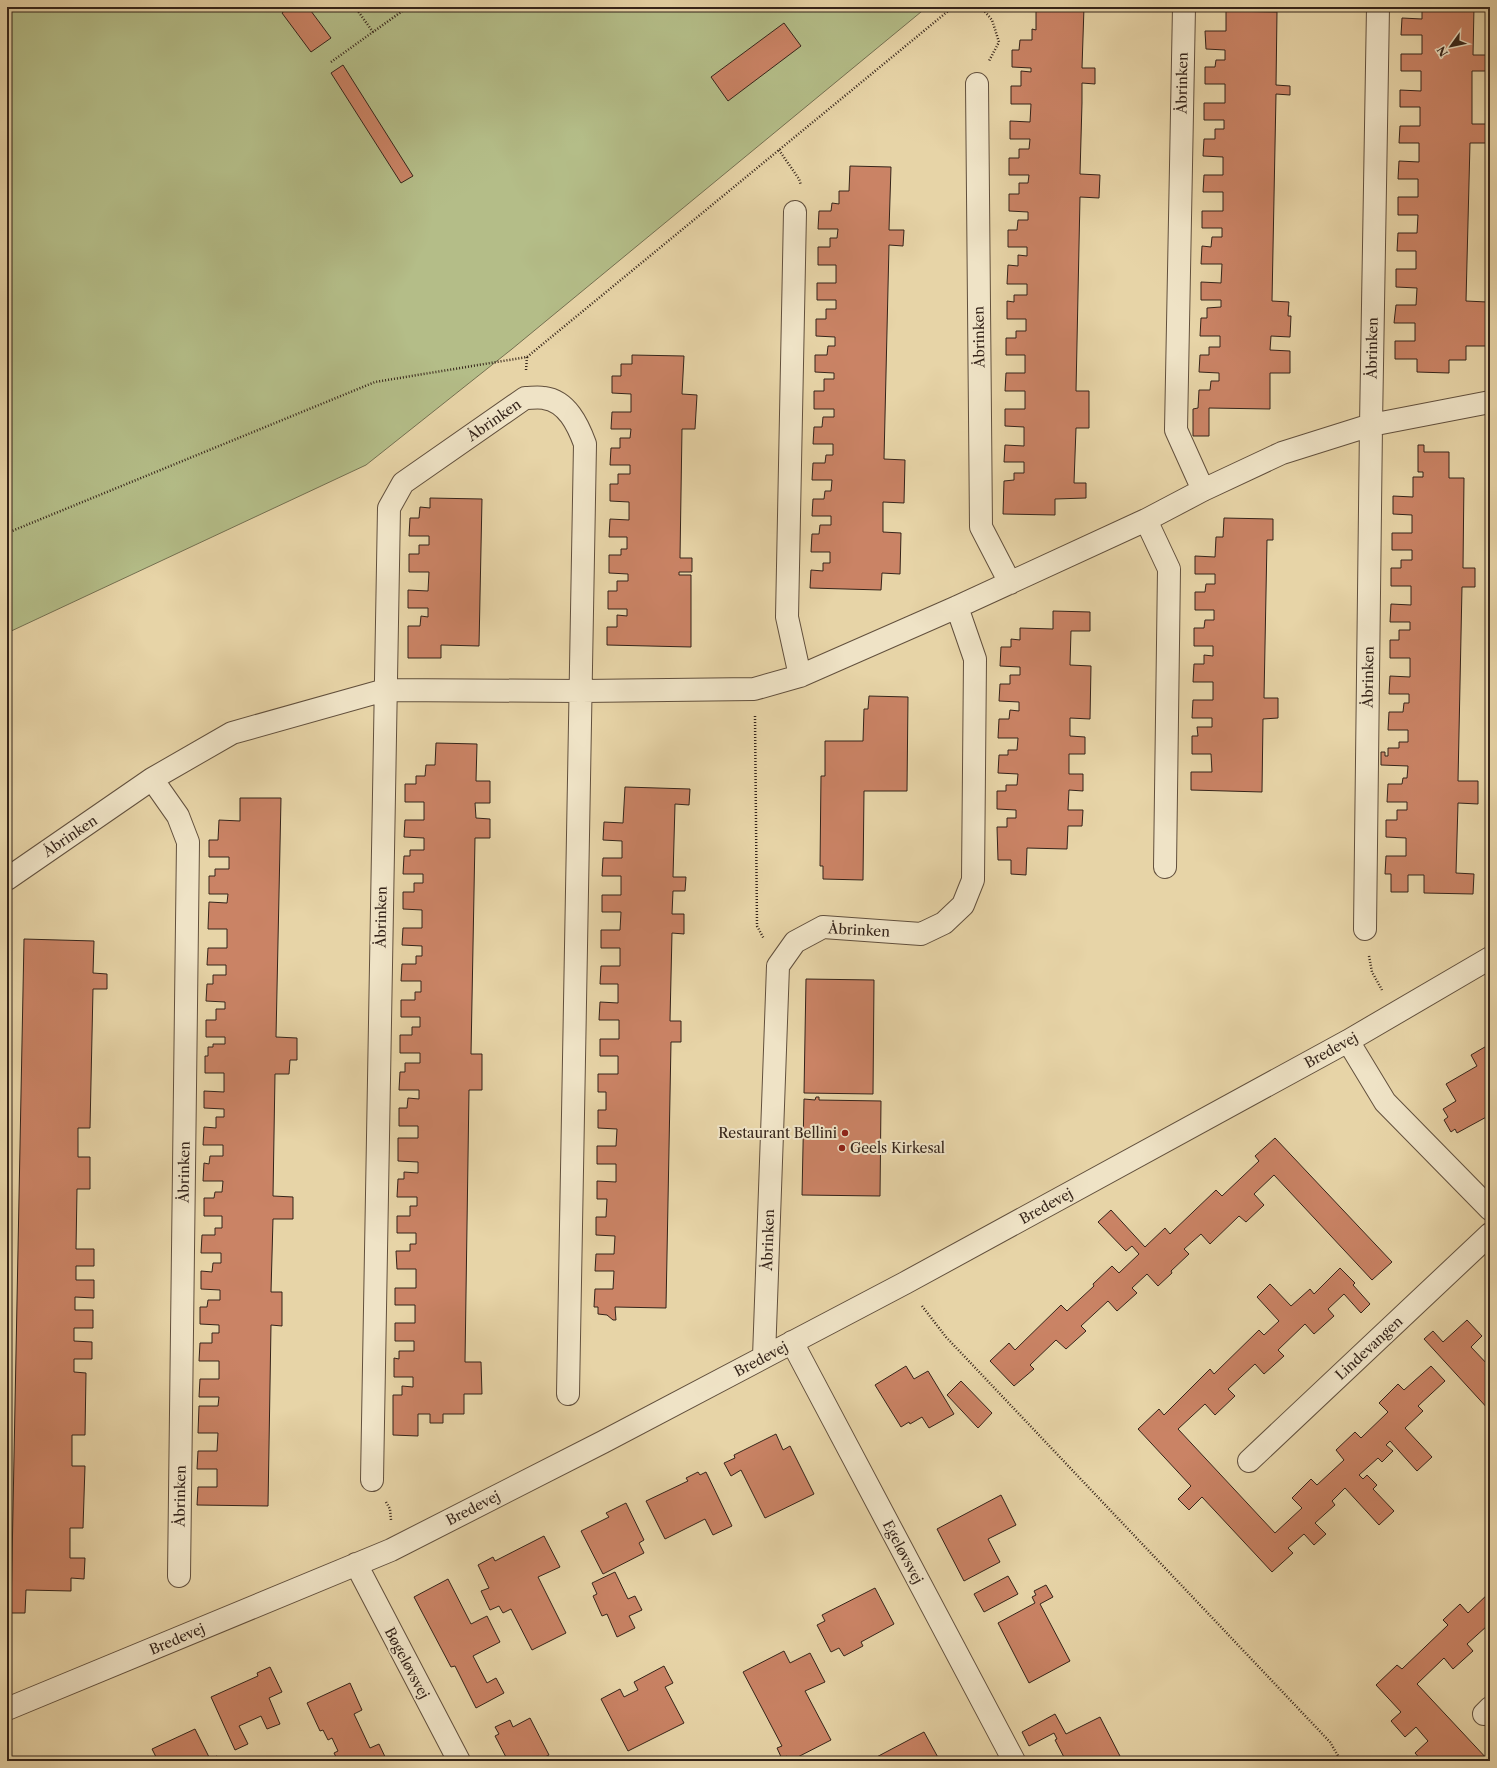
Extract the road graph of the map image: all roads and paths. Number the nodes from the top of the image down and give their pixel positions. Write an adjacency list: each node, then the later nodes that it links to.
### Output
1 (355, 7): 7 (path)
2 (408, 7): 7 (path)
3 (953, 7): 10 (path)
4 (981, 7): 9 (path)
5 (1184, 7): 14 (street, Åbrinken)
6 (1378, 7): 13 (street, Åbrinken)
7 (373, 32): 8 (path)
8 (331, 62)
9 (977, 84): 17 (street, Åbrinken)
10 (778, 150): 11 (path); 16 (path)
11 (795, 212): 19 (street)
12 (1490, 402): 13 (street, Åbrinken)
13 (1371, 425): 14 (street, Åbrinken); 26 (street, Åbrinken)
14 (1203, 490): 15 (street, Åbrinken)
15 (1146, 520): 17 (street, Åbrinken); 24 (street)
16 (7, 533)
17 (1010, 583): 18 (street, Åbrinken)
18 (957, 607): 19 (street, Åbrinken); 28 (street, Åbrinken)
19 (800, 676): 20 (street, Åbrinken)
20 (754, 689): 22 (street, Åbrinken); 28 (path)
21 (385, 690): 22 (street, Åbrinken); 22 (street, Åbrinken); 23 (street, Åbrinken); 38 (street, Åbrinken)
22 (582, 691): 36 (street, Åbrinken)
23 (152, 779): 25 (street, Åbrinken); 41 (street, Åbrinken)
24 (1165, 867)
25 (7, 879)
26 (1365, 929): 29 (path)
27 (1490, 958): 29 (street, Bredevej)
28 (778, 966): 35 (street, Åbrinken)
29 (1394, 1014): 30 (street, Bredevej)
30 (1348, 1040): 31 (street); 33 (street, Bredevej)
31 (1490, 1209)
32 (1490, 1234): 37 (street, Lindevangen)
33 (905, 1283): 34 (street, Bredevej); 45 (path)
34 (792, 1342): 35 (street, Bredevej); 44 (street, Egeløvsvej)
35 (764, 1357): 39 (street, Bredevej)
36 (568, 1394)
37 (1249, 1462)
38 (372, 1480): 39 (path)
39 (391, 1550): 40 (street, Bredevej)
40 (356, 1564): 42 (street, Bredevej); 43 (street, Bøgeløvsvej)
41 (178, 1576)
42 (7, 1709)
43 (459, 1761)
44 (1014, 1761)
45 (1341, 1761)

